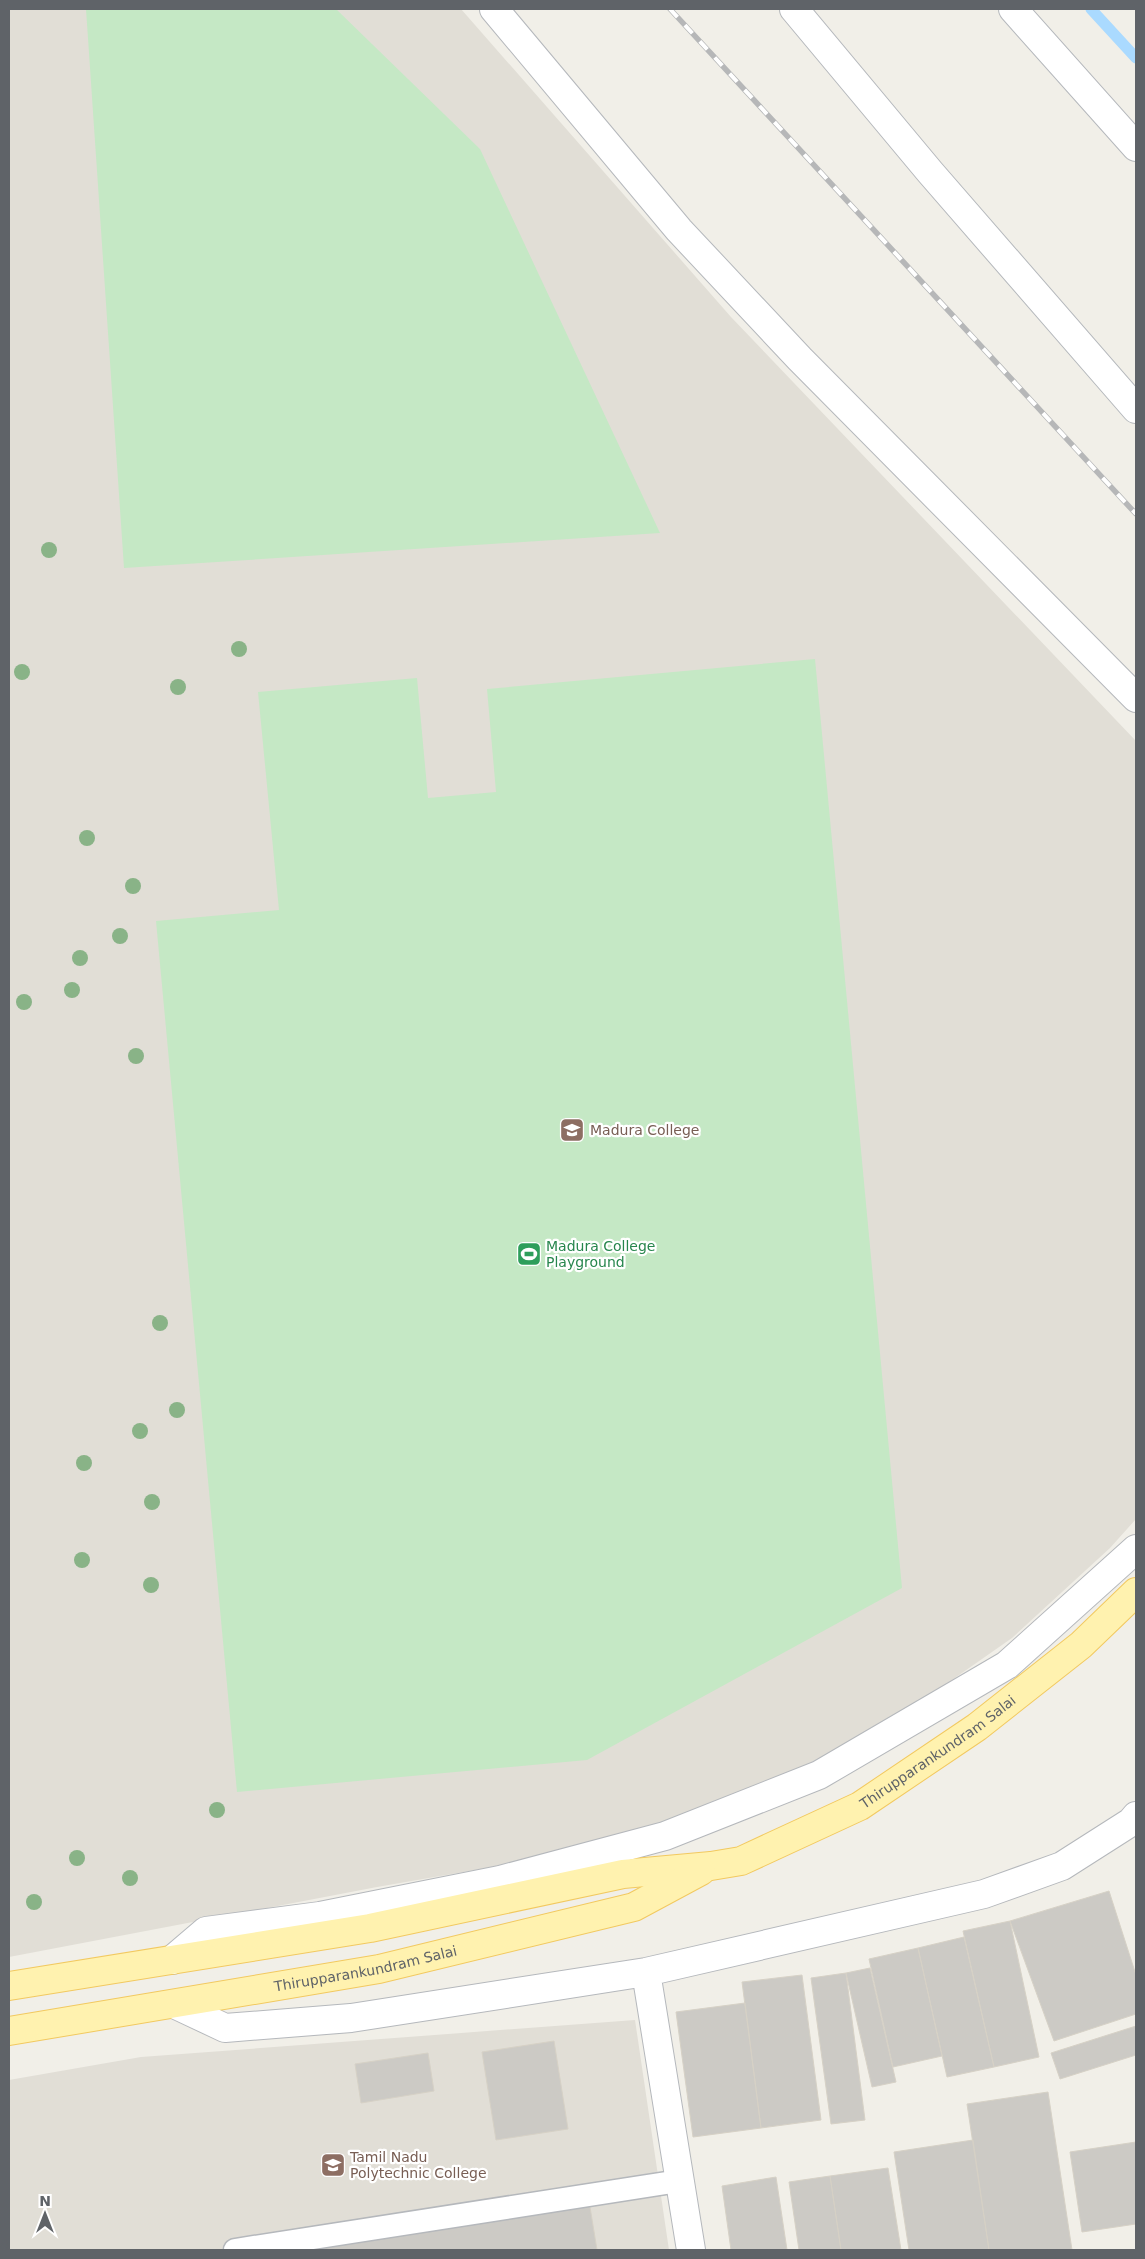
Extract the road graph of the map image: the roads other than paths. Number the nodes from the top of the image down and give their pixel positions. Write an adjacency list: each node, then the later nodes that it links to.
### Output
1 (494, 9): 6 (street)
2 (794, 9): 5 (street)
3 (1013, 9): 4 (street)
4 (1136, 147)
5 (1136, 410)
6 (1136, 698)
7 (1136, 1550): 11 (street)
8 (1136, 1592): 10 (main road, Thirupparankundram Salai)
9 (1134, 1822): 12 (street)
10 (711, 1866): 11 (main road, Thirupparankundram Salai); 14 (main road, Thirupparankundram Salai)
11 (172, 1960): 13 (main road, Thirupparankundram Salai)
12 (646, 1972): 14 (street); 16 (street)
13 (9, 1986)
14 (174, 2004): 15 (main road, Thirupparankundram Salai)
15 (9, 2031)
16 (679, 2181): 17 (lane); 18 (street)
17 (235, 2250)
18 (691, 2250)

